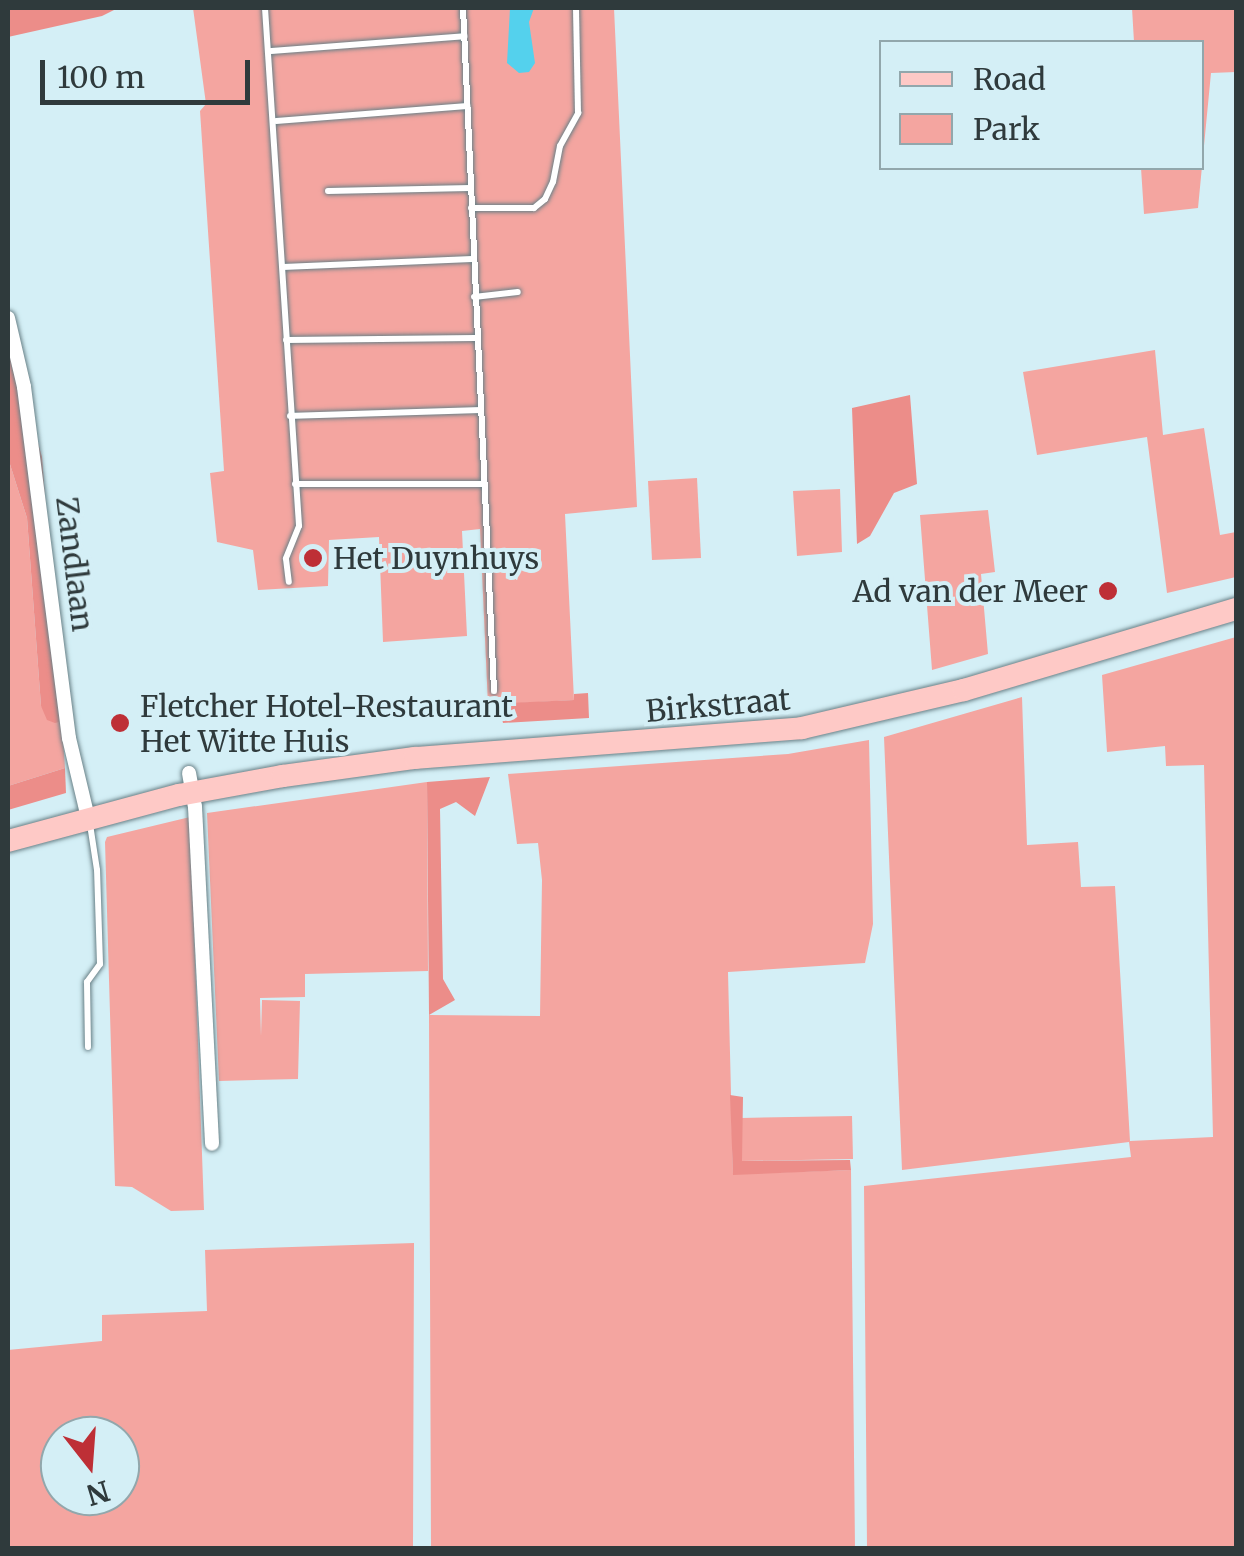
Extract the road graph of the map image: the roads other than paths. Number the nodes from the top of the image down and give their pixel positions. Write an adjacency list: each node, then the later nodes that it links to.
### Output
1 (265, 8): 5 (lane)
2 (463, 8): 4 (lane)
3 (576, 8): 10 (lane)
4 (464, 36): 5 (lane); 6 (lane)
5 (271, 50): 7 (lane)
6 (467, 106): 7 (lane); 8 (lane)
7 (276, 121): 12 (lane)
8 (470, 188): 9 (lane); 10 (lane)
9 (328, 191)
10 (471, 208): 11 (lane)
11 (472, 259): 12 (lane); 14 (lane)
12 (283, 267): 17 (lane)
13 (518, 292): 14 (lane)
14 (474, 297): 16 (lane)
15 (8, 318): 26 (street, Zandlaan)
16 (476, 338): 17 (lane); 18 (lane)
17 (286, 340): 19 (lane)
18 (478, 410): 19 (lane); 21 (lane)
19 (290, 416): 20 (lane)
20 (295, 484): 21 (lane); 22 (lane)
21 (482, 484): 24 (lane)
22 (289, 582)
23 (1236, 609): 25 (main road, Birkstraat)
24 (494, 691)
25 (190, 782): 26 (main road, Birkstraat); 29 (street)
26 (88, 818): 27 (main road, Birkstraat); 28 (lane)
27 (8, 841)
28 (88, 1046)
29 (212, 1144)

